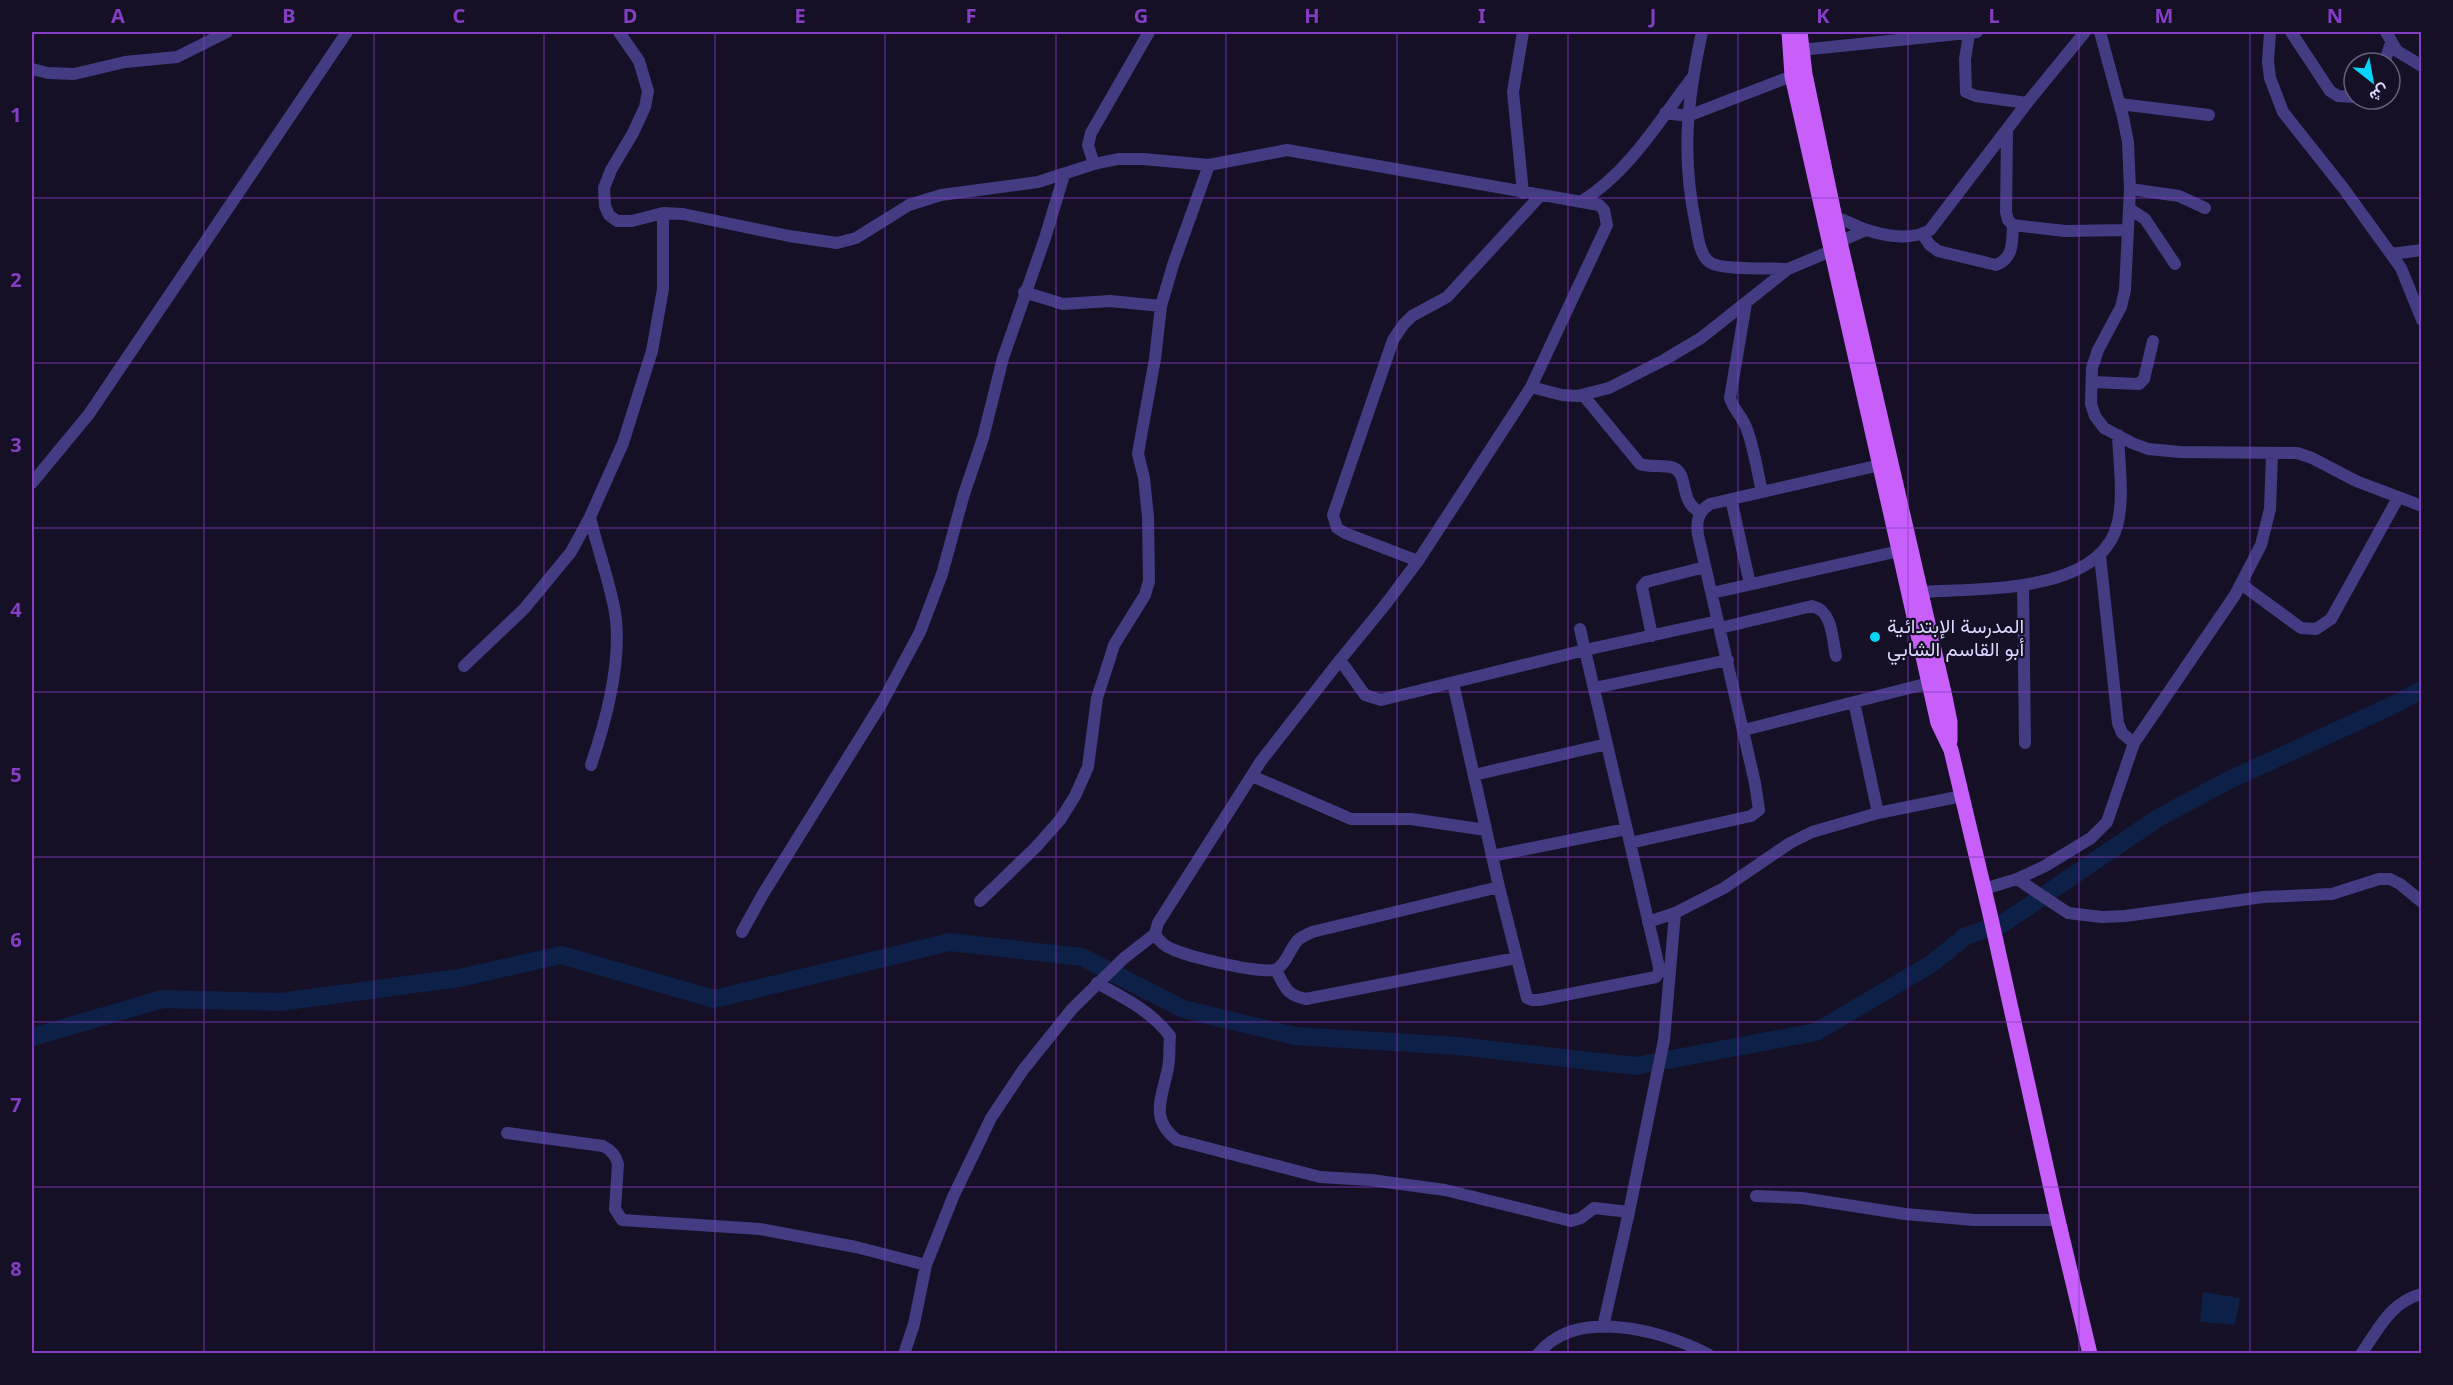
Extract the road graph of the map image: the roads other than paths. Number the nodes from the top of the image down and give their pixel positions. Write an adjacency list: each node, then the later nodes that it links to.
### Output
1 (227, 32): 17 (street)
2 (347, 32): 59 (street)
3 (619, 32): 36 (street)
4 (1149, 32): 27 (street)
5 (1523, 32): 31 (street)
6 (1702, 32): 19 (street)
7 (1789, 32): 18 (main road)
8 (1800, 32): 15 (main road)
9 (2085, 32): 21 (street)
10 (2100, 32): 22 (street)
11 (2270, 32): 44 (street)
12 (2291, 32): 20 (street)
13 (1973, 33): 15 (street); 21 (street)
14 (2388, 37): 16 (street)
15 (1801, 50): 18 (main road)
16 (2421, 66)
17 (32, 69)
18 (1799, 75): 25 (street); 37 (main road)
19 (1692, 78): 23 (street); 25 (street)
20 (2342, 96)
21 (2027, 103): 26 (street)
22 (2120, 104): 24 (street); 30 (street)
23 (1665, 113): 25 (street); 33 (street)
24 (2209, 115)
25 (1688, 116): 47 (street)
26 (2007, 132): 38 (street); 41 (street)
27 (1094, 164): 28 (street); 29 (street)
28 (1209, 165): 31 (street); 50 (street)
29 (1064, 175): 36 (street); 48 (street)
30 (2130, 189): 34 (street); 35 (street)
31 (1523, 193): 32 (street)
32 (1540, 196): 33 (street); 68 (street)
33 (1582, 201): 54 (street)
34 (2205, 208)
35 (2130, 209): 40 (street); 46 (street)
36 (663, 213): 65 (street)
37 (1829, 218): 39 (street); 42 (main road)
38 (2013, 225): 40 (street); 41 (street)
39 (1866, 230): 41 (street); 42 (street)
40 (2128, 230): 53 (street)
41 (1923, 235)
42 (1833, 246): 47 (street); 58 (main road); 73 (main road)
43 (2416, 251): 44 (street); 45 (street)
44 (2391, 254): 51 (street)
45 (2421, 260)
46 (2175, 264)
47 (1788, 269): 49 (street)
48 (1024, 292): 50 (street); 108 (street)
49 (1746, 303): 55 (street); 60 (street)
50 (1161, 306): 104 (street)
51 (2421, 320)
52 (2153, 341): 53 (street)
53 (2092, 382): 56 (street)
54 (1531, 387): 55 (street); 68 (street)
55 (1583, 395): 64 (street)
56 (2118, 435): 57 (street); 67 (street)
57 (2272, 454): 61 (street); 71 (street)
58 (1880, 465): 60 (street); 66 (main road)
59 (32, 483)
60 (1762, 492): 62 (street)
61 (2398, 498): 63 (street); 71 (street)
62 (1731, 499): 64 (street); 70 (street)
63 (2421, 506)
64 (1700, 512): 69 (street)
65 (590, 518): 82 (street); 92 (street)
66 (1899, 551): 70 (street); 83 (main road)
67 (2100, 556): 72 (street); 89 (street)
68 (1418, 561): 80 (street)
69 (1705, 567): 74 (street); 77 (street)
70 (1750, 584): 74 (street)
71 (2241, 584): 89 (street)
72 (2023, 585): 73 (street); 88 (street)
73 (1921, 592): 91 (main road)
74 (1712, 593): 75 (street)
75 (1719, 625): 77 (street); 79 (street); 81 (street)
76 (1580, 629): 78 (street)
77 (1652, 636): 78 (street)
78 (1585, 650): 84 (street); 85 (street)
79 (1836, 656)
80 (1340, 660): 84 (street); 94 (street)
81 (1728, 660): 85 (street); 87 (street)
82 (464, 666)
83 (1929, 682): 86 (street); 91 (main road)
84 (1453, 683): 93 (street)
85 (1594, 688): 90 (street)
86 (1854, 702): 87 (street); 96 (street)
87 (1743, 730): 99 (street)
88 (2025, 743)
89 (2134, 743): 101 (street)
90 (1607, 744): 93 (street); 97 (street)
91 (1951, 750): 95 (main road)
92 (591, 765)
93 (1474, 775): 98 (street)
94 (1252, 776): 98 (street); 109 (street)
95 (1962, 796): 96 (street); 103 (main road)
96 (1878, 813): 106 (street)
97 (1626, 829): 99 (street); 100 (street)
98 (1486, 830): 100 (street)
99 (1630, 843): 107 (street)
100 (1492, 856): 102 (street)
101 (2017, 879): 103 (street); 105 (street)
102 (1499, 887): 110 (street); 111 (street)
103 (1984, 889): 116 (main road)
104 (980, 901)
105 (2421, 902)
106 (1675, 913): 107 (street); 115 (street)
107 (1648, 922): 110 (street)
108 (742, 932)
109 (1155, 934): 111 (street); 112 (street)
110 (1515, 958): 111 (street)
111 (1276, 970)
112 (1097, 983): 115 (street); 117 (street)
113 (507, 1134): 117 (street)
114 (1756, 1196): 116 (street)
115 (1629, 1212): 119 (street)
116 (2058, 1220): 123 (main road)
117 (926, 1265): 120 (street)
118 (2421, 1294): 124 (street)
119 (1603, 1327): 121 (street); 122 (street)
120 (904, 1353)
121 (1538, 1353)
122 (1708, 1353)
123 (2090, 1353)
124 (2361, 1353)

